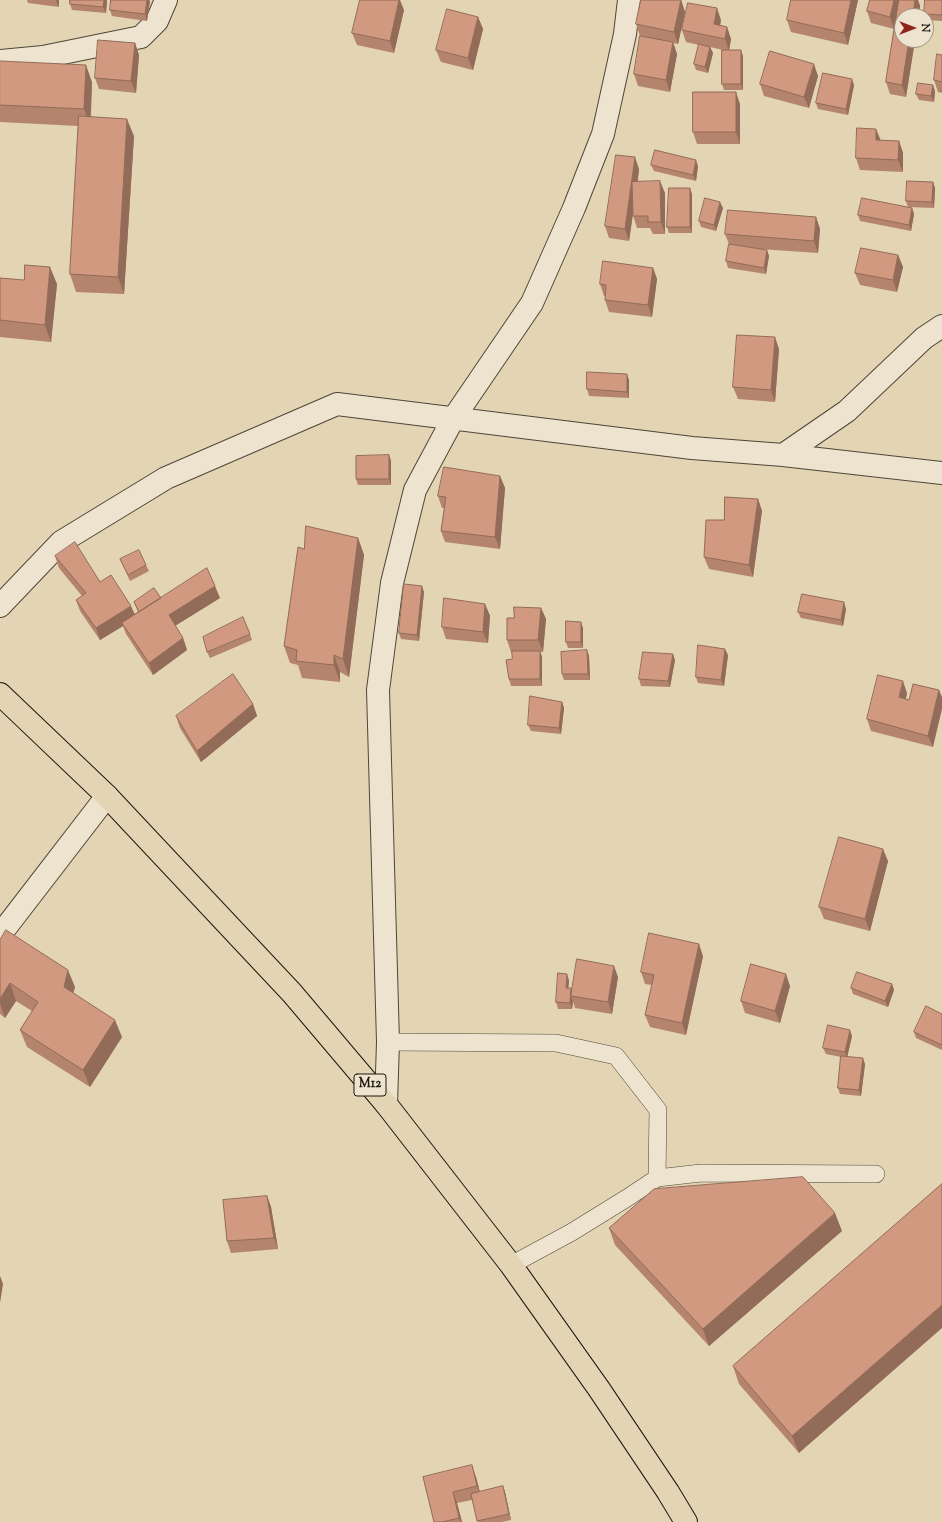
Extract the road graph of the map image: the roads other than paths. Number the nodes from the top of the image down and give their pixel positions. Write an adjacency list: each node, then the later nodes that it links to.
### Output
1 (166, 0): 3 (street)
2 (629, 0): 5 (street)
3 (0, 62)
4 (942, 326): 6 (street)
5 (453, 419): 6 (street); 8 (street); 12 (street)
6 (783, 455): 7 (street)
7 (942, 473)
8 (0, 606)
9 (0, 694): 10 (highway, M12)
10 (107, 796): 11 (street); 13 (highway, M12)
11 (0, 935)
12 (388, 1042): 13 (street); 15 (lane)
13 (386, 1104): 16 (highway, M12)
14 (876, 1174): 15 (lane)
15 (657, 1178): 16 (lane)
16 (511, 1265): 17 (highway, M12)
17 (686, 1522)

